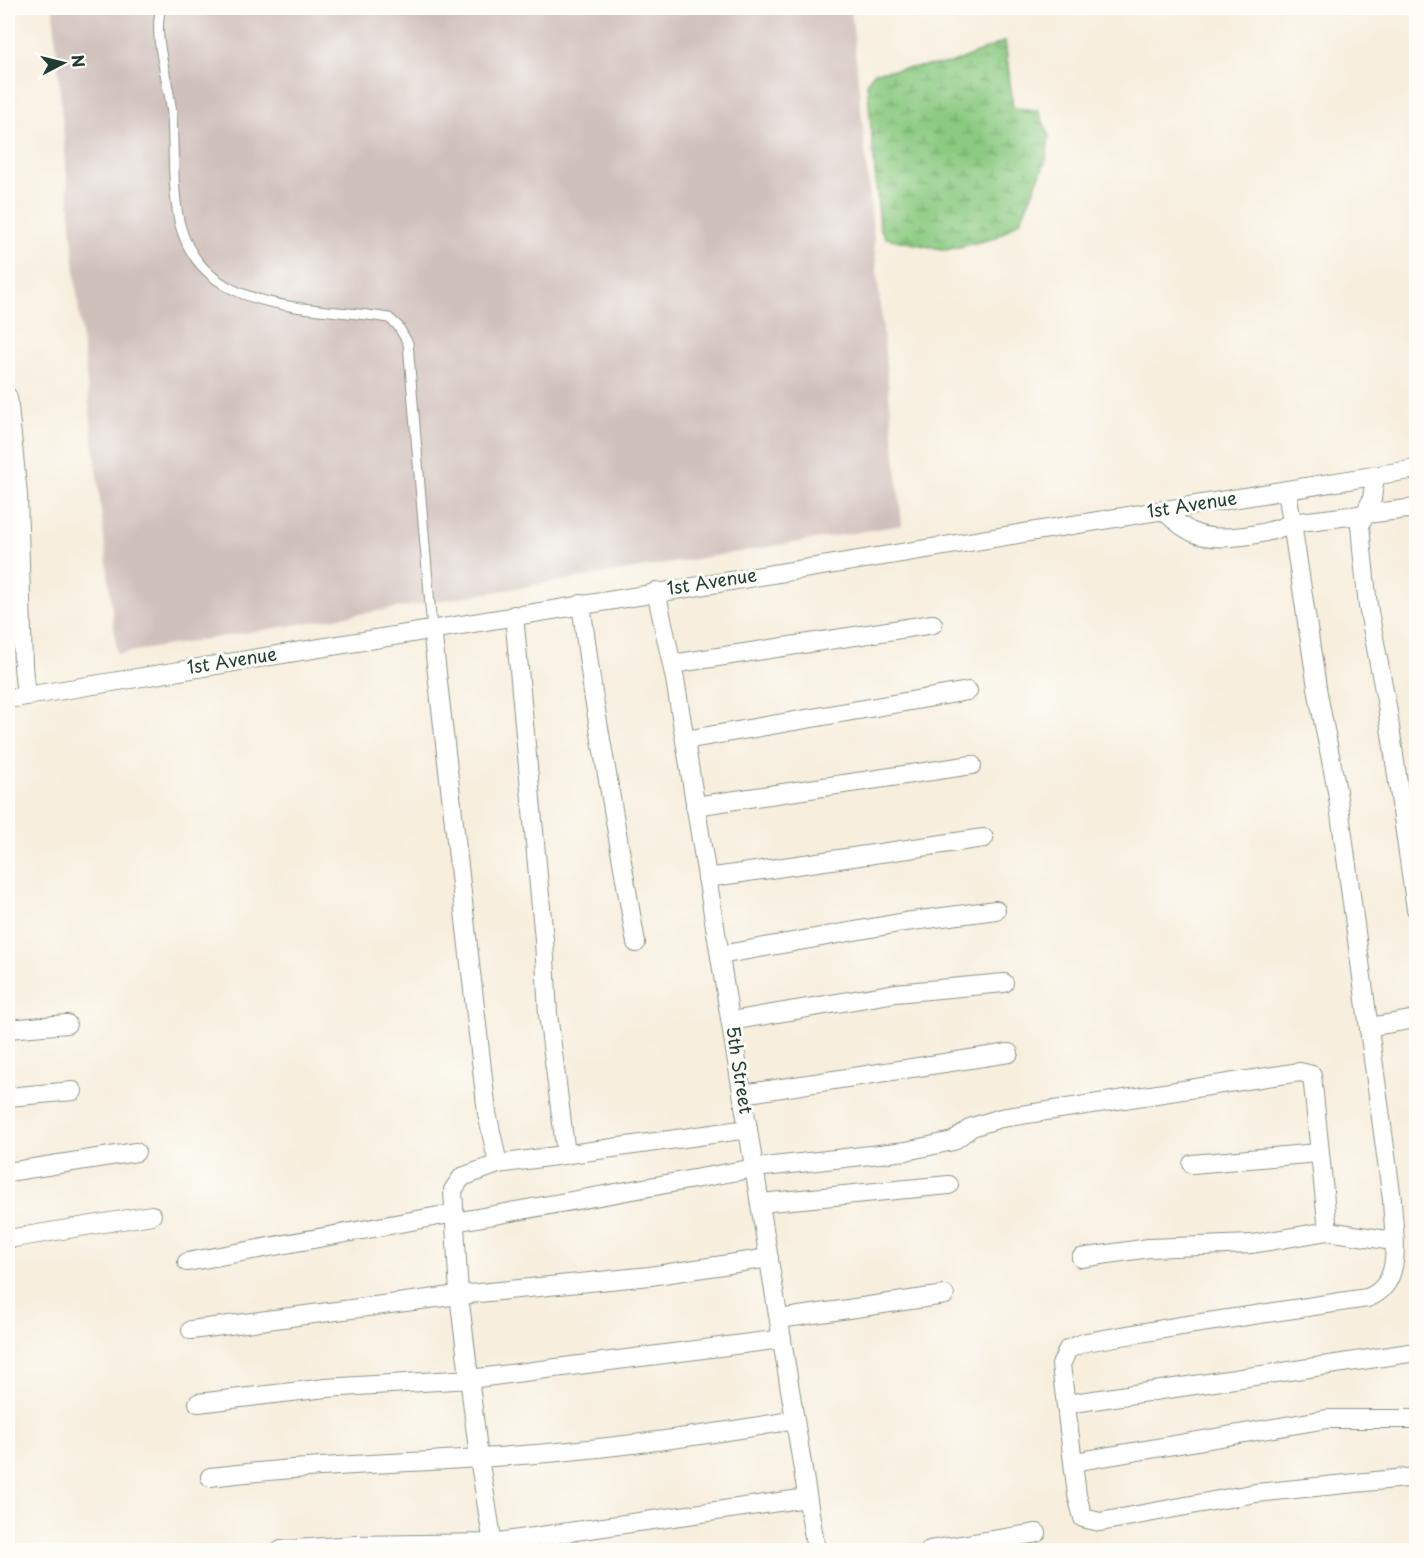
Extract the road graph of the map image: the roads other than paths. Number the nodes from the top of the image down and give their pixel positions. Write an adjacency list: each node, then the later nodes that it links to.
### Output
1 (160, 8): 14 (lane)
2 (8, 397): 17 (street)
3 (1416, 469): 4 (street, 1st Avenue)
4 (1375, 476): 5 (street, 1st Avenue); 8 (street)
5 (1287, 490): 7 (street, 1st Avenue); 9 (street)
6 (1416, 508): 8 (street)
7 (1163, 510): 9 (street); 10 (street, 1st Avenue)
8 (1365, 514): 9 (street); 24 (street)
9 (1292, 523): 32 (street)
10 (657, 591): 11 (street, 1st Avenue); 15 (street, 5th Street)
11 (581, 604): 12 (street, 1st Avenue); 26 (street)
12 (514, 615): 14 (street, 1st Avenue); 41 (street)
13 (933, 624): 15 (street)
14 (432, 629): 17 (street, 1st Avenue); 42 (street)
15 (672, 664): 19 (street, 5th Street)
16 (968, 691): 19 (street)
17 (26, 696): 18 (street, 1st Avenue)
18 (8, 699)
19 (685, 740): 21 (street, 5th Street)
20 (972, 765): 21 (street)
21 (695, 806): 23 (street, 5th Street)
22 (984, 838): 23 (street)
23 (707, 878): 27 (street, 5th Street)
24 (1416, 909)
25 (996, 910): 27 (street)
26 (636, 943)
27 (720, 955): 30 (street, 5th Street)
28 (1004, 983): 30 (street)
29 (1416, 1019): 32 (street)
30 (731, 1021): 36 (street, 5th Street)
31 (67, 1024): 33 (street)
32 (1369, 1027): 52 (street)
33 (8, 1029)
34 (1010, 1053): 36 (street)
35 (73, 1091): 37 (street)
36 (743, 1094): 38 (street, 5th Street)
37 (8, 1097)
38 (748, 1129): 41 (street); 44 (street, 5th Street)
39 (136, 1152): 45 (street)
40 (1318, 1153): 43 (street); 44 (street); 50 (street)
41 (566, 1154): 42 (street)
42 (498, 1164): 49 (street)
43 (1192, 1164)
44 (755, 1168): 47 (street, 5th Street); 49 (street)
45 (8, 1172)
46 (949, 1185): 47 (street)
47 (760, 1203): 53 (street, 5th Street)
48 (152, 1215): 51 (street)
49 (455, 1218): 55 (street); 56 (street)
50 (1328, 1231): 52 (street); 54 (street)
51 (8, 1239)
52 (1393, 1241): 64 (street)
53 (769, 1258): 56 (street); 58 (street, 5th Street)
54 (1081, 1258)
55 (187, 1262)
56 (459, 1295): 59 (street); 62 (street)
57 (945, 1295): 58 (street)
58 (779, 1319): 60 (street, 5th Street)
59 (190, 1330)
60 (782, 1339): 62 (street); 66 (street, 5th Street)
61 (1416, 1352): 64 (street)
62 (470, 1379): 63 (street); 67 (street)
63 (198, 1403)
64 (1067, 1404): 68 (street)
65 (1416, 1419): 68 (street)
66 (795, 1420): 67 (street); 71 (street, 5th Street)
67 (479, 1458): 69 (street); 73 (street)
68 (1074, 1462): 70 (street)
69 (210, 1477)
70 (1416, 1477)
71 (807, 1498): 73 (street); 75 (street, 5th Street)
72 (1037, 1533): 76 (street)
73 (493, 1547): 74 (street)
74 (281, 1551)
75 (816, 1551)
76 (930, 1551)

